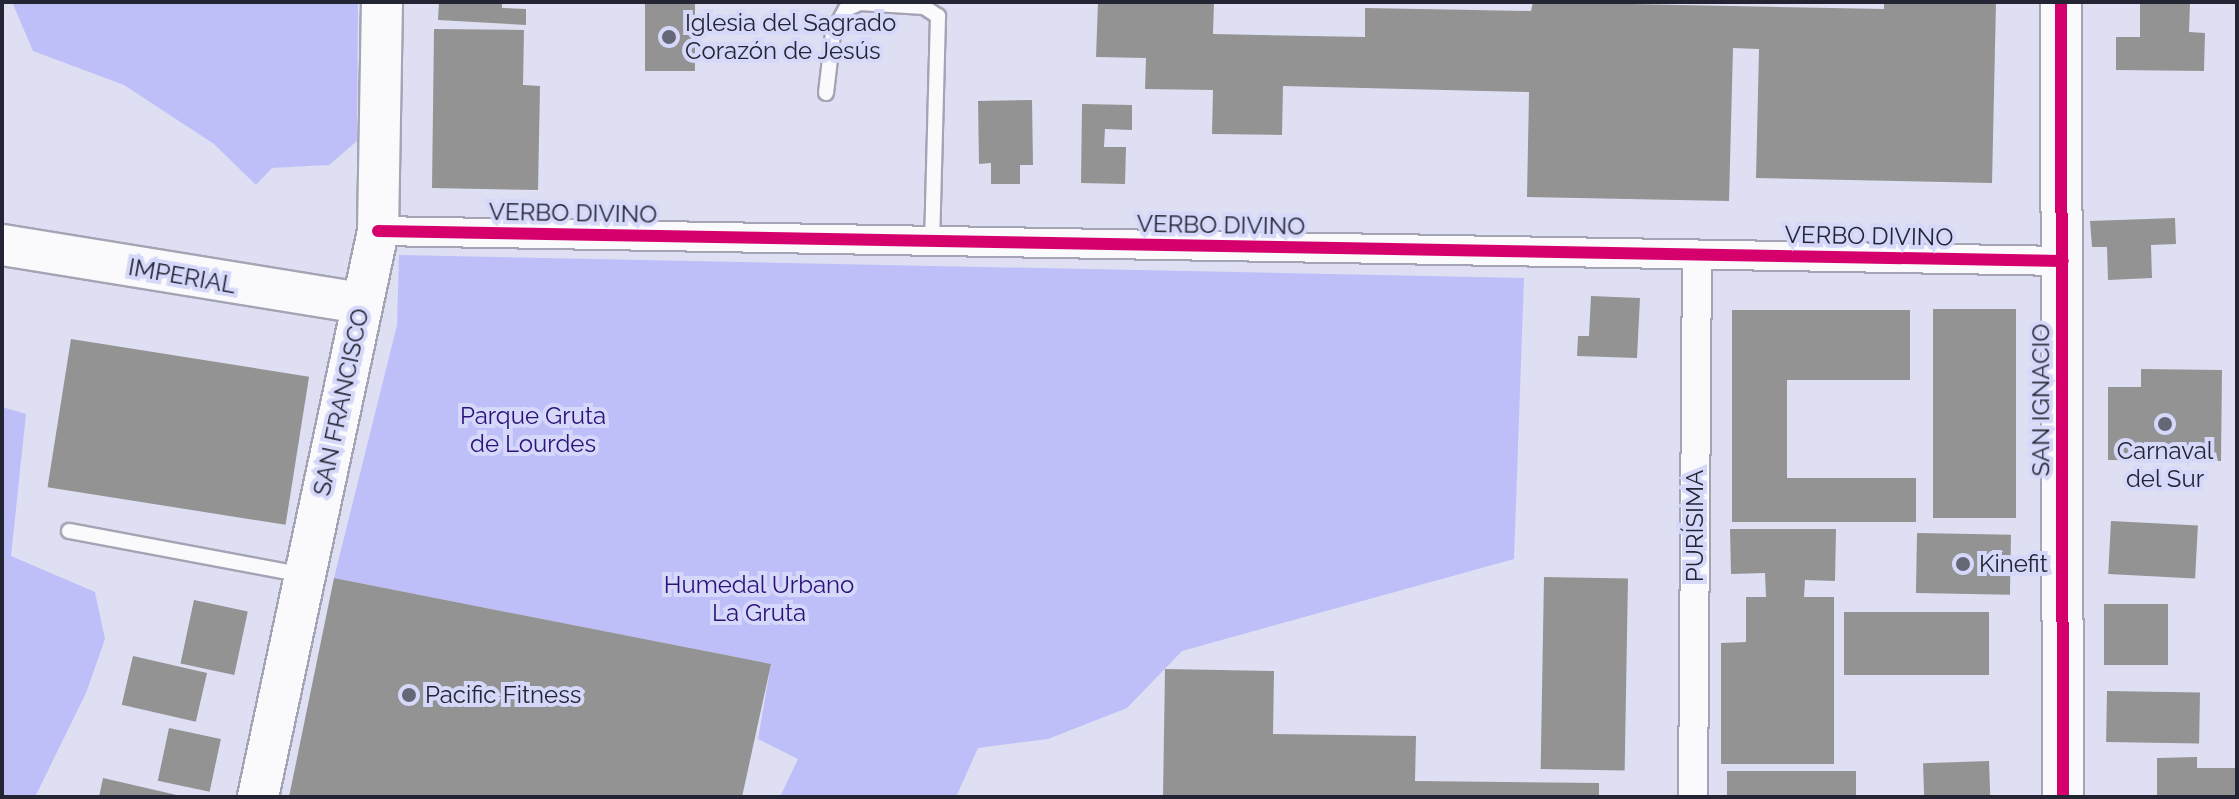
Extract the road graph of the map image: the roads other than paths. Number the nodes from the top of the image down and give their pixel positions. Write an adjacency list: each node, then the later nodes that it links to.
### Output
1 (382, 2): 4 (street, SAN FRANCISCO)
2 (2061, 2): 8 (street, SAN IGNACIO)
3 (826, 93): 5 (lane)
4 (378, 231): 5 (street, VERBO DIVINO); 9 (street, SAN FRANCISCO)
5 (932, 242): 7 (street, VERBO DIVINO)
6 (2, 245): 9 (street, IMPERIAL)
7 (1697, 255): 8 (street, VERBO DIVINO); 13 (street, PURÍSIMA)
8 (2063, 261): 14 (street, SAN IGNACIO)
9 (362, 303): 11 (street, SAN FRANCISCO)
10 (69, 531): 11 (lane)
11 (305, 575): 12 (street, SAN FRANCISCO)
12 (258, 797)
13 (1693, 797)
14 (2063, 797)

